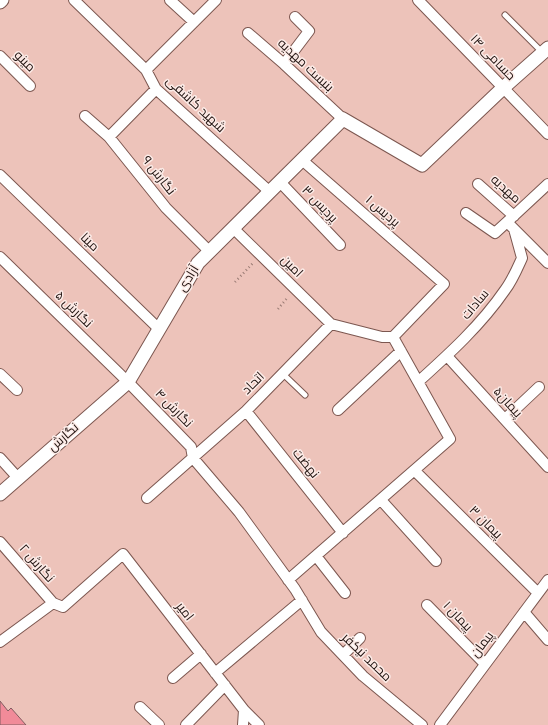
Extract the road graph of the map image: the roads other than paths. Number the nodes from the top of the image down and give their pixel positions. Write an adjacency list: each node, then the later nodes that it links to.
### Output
1 (74, 0): 12 (street, شهید کاشفی)
2 (170, 0): 7 (street)
3 (216, 0): 7 (street)
4 (418, 0): 14 (street, حسامی ۱۴)
5 (505, 15): 9 (lane)
6 (295, 17): 11 (street)
7 (194, 22): 12 (street)
8 (248, 33): 11 (street, بنبست مهدیه)
9 (546, 50): 14 (street)
10 (0, 56): 13 (street, مینو)
11 (284, 64): 17 (street, بنبست مهدیه)
12 (146, 70): 15 (street, شهید کاشفی)
13 (30, 86)
14 (503, 88): 17 (street); 18 (street, حسامی ۱۴)
15 (156, 89): 19 (street); 25 (street, شهید کاشفی)
16 (85, 116): 19 (street, نگارش ۹)
17 (343, 119): 20 (street, آزادی)
18 (548, 134)
19 (109, 137): 30 (street, نگارش ۹)
20 (302, 160): 22 (street, آزادی); 35 (street, پردیس ۱)
21 (0, 175): 34 (street, مینا)
22 (280, 182): 25 (street, آزادی); 29 (street, پردیس ۳)
23 (478, 184): 27 (street, مهدیه)
24 (548, 184): 27 (street)
25 (270, 192): 28 (street, آزادی)
26 (466, 213): 27 (street)
27 (512, 222): 32 (street, مهدیه); 37 (street, سادات)
28 (233, 228): 30 (street, آزادی); 33 (street, امین)
29 (340, 245)
30 (210, 252): 34 (street, آزادی)
31 (0, 258): 40 (street, نگارش ۵)
32 (548, 263)
33 (331, 324): 35 (street); 38 (street, اتحاد)
34 (159, 329): 40 (street, آزادی)
35 (393, 337): 36 (street)
36 (401, 351): 41 (street); 45 (street)
37 (447, 356): 41 (street, سادات); 47 (street, پیمان۵)
38 (282, 373): 44 (lane); 46 (street, اتحاد)
39 (0, 374): 43 (street)
40 (128, 382): 49 (street, نگارش ۴); 52 (street, نگارش)
41 (418, 382): 51 (street)
42 (539, 387): 47 (street)
43 (17, 390)
44 (305, 395)
45 (338, 410)
46 (246, 411): 49 (street, اتحاد); 56 (street, نهضت)
47 (505, 419): 50 (street, پیمان۵)
48 (0, 458): 52 (street)
49 (193, 458): 54 (street, اتحاد); 60 (street, نگارش ۴)
50 (548, 467)
51 (415, 471): 55 (street); 63 (street, پیمان ۳)
52 (18, 478): 53 (street, نگارش)
53 (0, 494)
54 (147, 498)
55 (381, 500): 56 (street); 59 (street)
56 (343, 533): 58 (street)
57 (0, 542): 65 (street, نگارش ۲)
58 (316, 556): 60 (street); 62 (street)
59 (436, 561)
60 (288, 580): 64 (street, محمد نیکفر)
61 (548, 580): 63 (street, پیمان)
62 (345, 593)
63 (538, 593): 67 (street, پیمان)
64 (302, 600): 72 (street, محمد نیکفر); 74 (street)
65 (53, 603): 70 (street); 71 (street, امیر)
66 (427, 605): 73 (street, پیمان ۱)
67 (524, 612): 69 (street); 73 (street, پیمان)
68 (360, 638): 72 (street)
69 (548, 640)
70 (0, 642)
71 (201, 654): 74 (street, امیر); 75 (street)
72 (343, 655): 83 (street, محمد نیکفر)
73 (485, 664): 84 (street, پیمان)
74 (216, 673): 76 (street, امیر)
75 (173, 678)
76 (225, 685): 78 (street, امیر); 80 (street)
77 (140, 707): 79 (street)
78 (244, 710): 81 (street); 82 (street, امیر)
79 (159, 725)
80 (186, 725)
81 (243, 725)
82 (260, 725)
83 (422, 725)
84 (440, 725)

